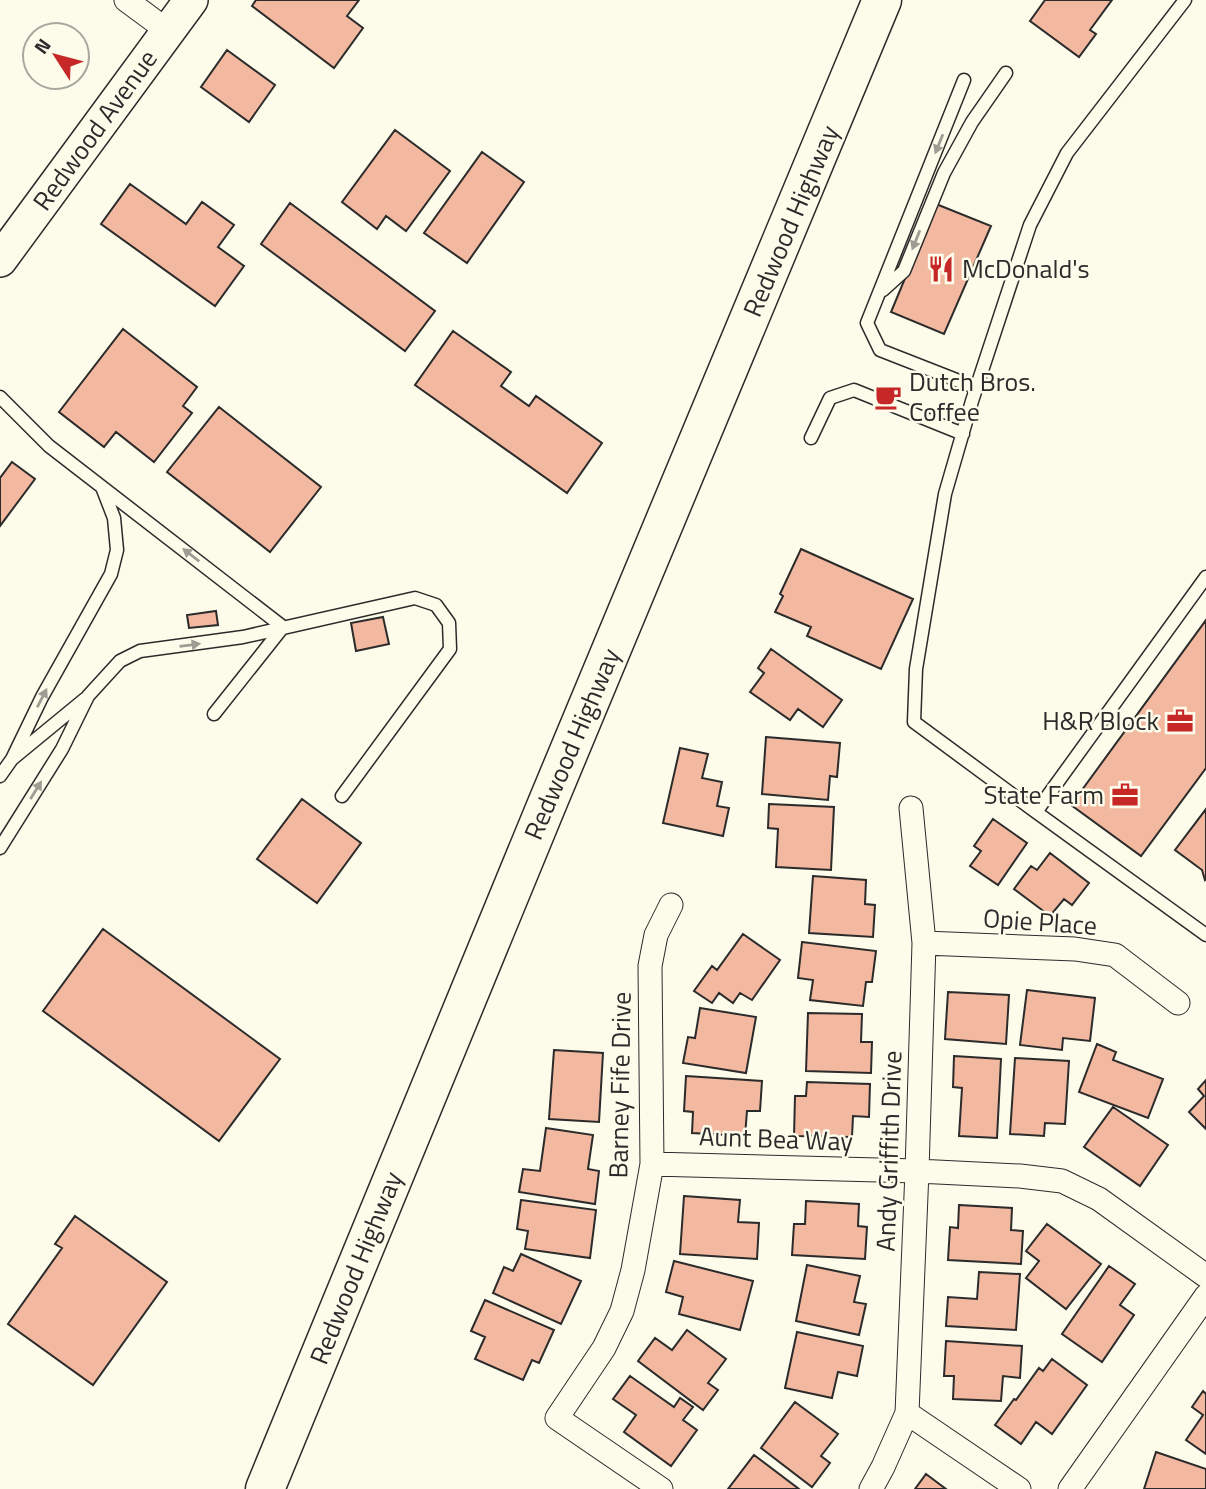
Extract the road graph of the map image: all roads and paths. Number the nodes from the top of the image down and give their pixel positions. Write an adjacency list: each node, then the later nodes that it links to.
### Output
1 (126, 0): 5 (street)
2 (191, 0): 5 (main road, Redwood Avenue)
3 (882, 0): 34 (highway, Redwood Highway)
4 (1185, 0): 10 (lane)
5 (168, 31): 8 (main road, Redwood Avenue)
6 (1006, 73): 9 (lane, one-way to 9)
7 (964, 80): 9 (lane, one-way to 9)
8 (0, 260)
9 (879, 295): 10 (lane)
10 (977, 388): 12 (lane)
11 (0, 397): 14 (lane)
12 (963, 434): 13 (lane); 23 (lane)
13 (811, 438)
14 (101, 485): 16 (lane, one-way to 14); 19 (lane, one-way to 14)
15 (1206, 577): 23 (lane)
16 (283, 628): 17 (lane, one-way to 16); 18 (lane); 21 (lane)
17 (88, 696): 19 (lane); 24 (lane, one-way to 17)
18 (214, 714)
19 (12, 759): 20 (lane)
20 (0, 776)
21 (342, 796)
22 (911, 808): 27 (street, Andy Griffith Drive)
23 (1036, 813): 26 (lane)
24 (0, 848)
25 (671, 905): 29 (street, Barney Fife Drive)
26 (1206, 935)
27 (925, 943): 28 (street, Opie Place); 30 (street, Andy Griffith Drive)
28 (1178, 1003)
29 (652, 1164): 30 (street, Aunt Bea Way); 35 (street, Barney Fife Drive)
30 (917, 1171): 31 (street, Aunt Bea Way); 33 (street, Andy Griffith Drive)
31 (1206, 1276)
32 (1206, 1296): 38 (street)
33 (907, 1413): 36 (street, Andy Griffith Drive); 37 (street)
34 (265, 1489)
35 (662, 1489)
36 (871, 1489)
37 (1019, 1489)
38 (1070, 1489)

